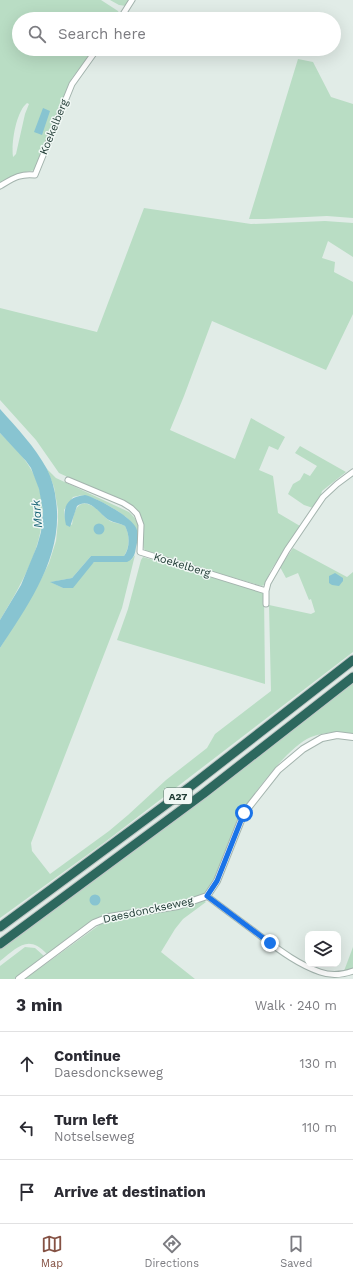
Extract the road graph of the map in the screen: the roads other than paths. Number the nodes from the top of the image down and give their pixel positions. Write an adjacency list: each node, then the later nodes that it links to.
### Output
1 (132, 0): 2 (street)
2 (124, 12)
3 (92, 56): 4 (street, Koekelberg)
4 (0, 186)
5 (353, 472): 7 (street)
6 (68, 480): 7 (street, Koekelberg)
7 (266, 590): 8 (street)
8 (266, 604)
9 (353, 660): 13 (highway, A27)
10 (353, 677): 14 (highway, A27)
11 (353, 737): 12 (street, Daesdonckseweg)
12 (207, 896): 15 (street); 16 (street, Daesdonckseweg)
13 (0, 926)
14 (0, 944)
15 (353, 971)
16 (19, 979)

